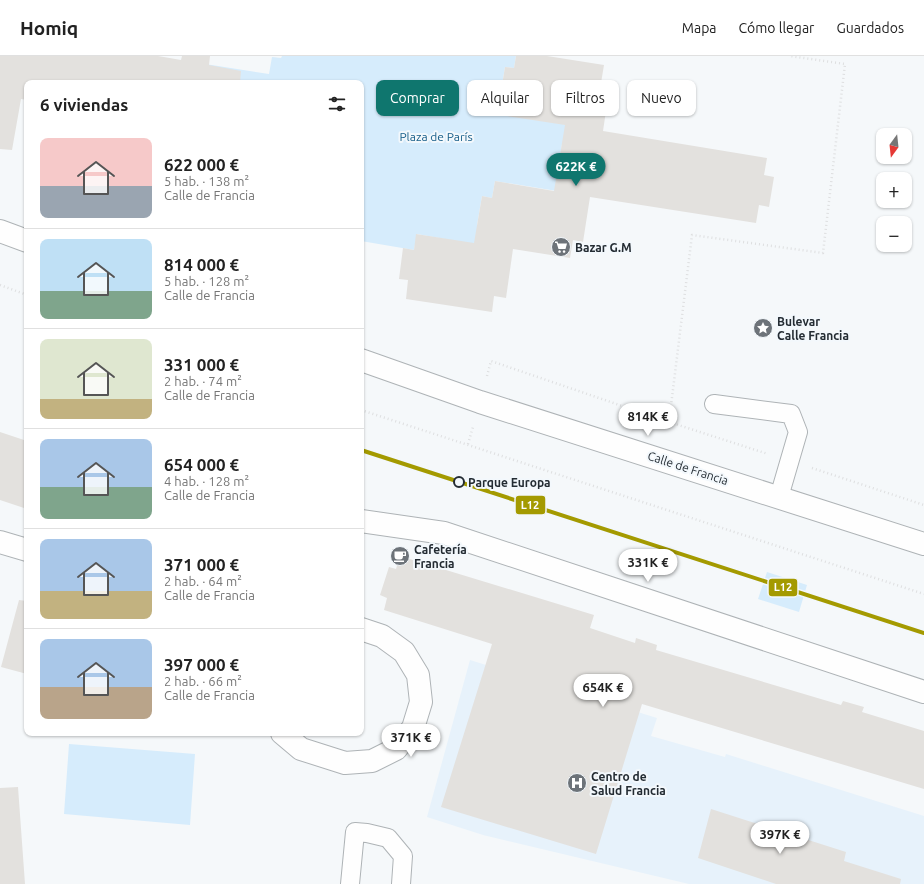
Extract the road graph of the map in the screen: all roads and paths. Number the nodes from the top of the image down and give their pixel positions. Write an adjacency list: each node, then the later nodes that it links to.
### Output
1 (790, 56): 10 (path)
2 (0, 231): 3 (street)
3 (24, 240)
4 (0, 285): 5 (path)
5 (24, 293)
6 (364, 361): 7 (street, Calle de Francia)
7 (480, 402): 10 (path); 11 (path); 13 (street, Calle de Francia)
8 (714, 404): 12 (lane)
9 (364, 411): 11 (path)
10 (670, 422): 12 (path)
11 (468, 444): 19 (path)
12 (790, 461): 13 (lane); 14 (path)
13 (779, 497): 17 (street, Calle de Francia)
14 (924, 505)
15 (364, 521): 21 (street)
16 (0, 542): 18 (street)
17 (924, 544)
18 (24, 549)
19 (924, 594)
20 (364, 630): 22 (street)
21 (924, 692)
22 (286, 736)
23 (350, 884): 24 (lane)
24 (402, 884)

